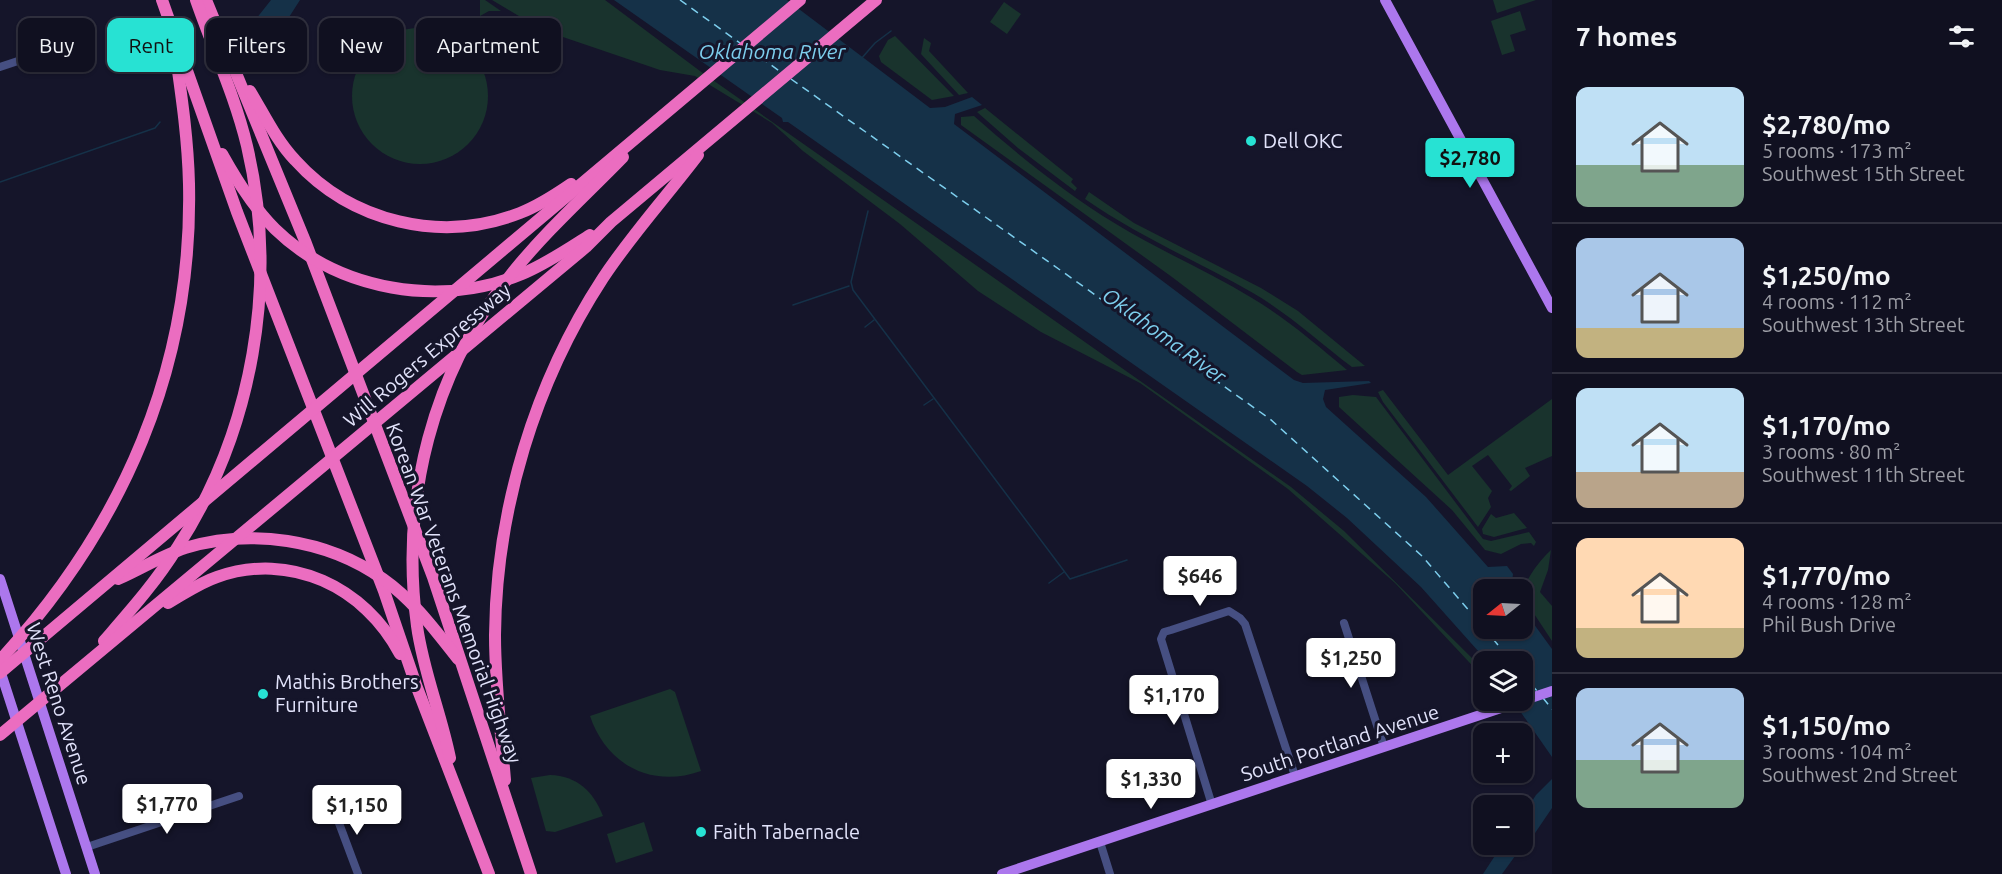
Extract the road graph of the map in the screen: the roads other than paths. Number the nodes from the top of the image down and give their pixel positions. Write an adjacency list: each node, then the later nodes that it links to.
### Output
1 (162, 0): 7 (highway)
2 (196, 0): 26 (highway)
3 (206, 0): 8 (highway)
4 (800, 0): 16 (highway, Will Rogers Expressway)
5 (876, 0): 17 (highway, Will Rogers Expressway)
6 (1385, 0): 20 (main road)
7 (168, 18)
8 (214, 18)
9 (18, 61): 10 (street)
10 (0, 67)
11 (178, 72): 25 (highway)
12 (187, 72): 15 (highway)
13 (237, 72): 27 (highway, Korean War Veterans Memorial Highway)
14 (239, 72): 18 (highway)
15 (203, 118): 19 (highway); 29 (highway)
16 (659, 119): 18 (highway, Will Rogers Expressway); 34 (highway)
17 (713, 136): 19 (highway, Will Rogers Expressway); 36 (highway)
18 (608, 161): 21 (highway, Will Rogers Expressway)
19 (611, 222): 23 (highway, Will Rogers Expressway)
20 (1552, 308)
21 (132, 568): 27 (highway); 28 (highway)
22 (0, 579): 40 (main road, West Reno Avenue)
23 (138, 620): 26 (highway, Will Rogers Expressway); 29 (highway)
24 (1344, 623): 32 (street)
25 (0, 660)
26 (84, 665): 31 (highway, Will Rogers Expressway)
27 (464, 667): 36 (highway, Korean War Veterans Memorial Highway)
28 (0, 672): 41 (main road)
29 (416, 686): 34 (highway)
30 (1552, 691): 32 (main road, South Portland Avenue)
31 (2, 734)
32 (1384, 747): 33 (main road, South Portland Avenue)
33 (1295, 776): 37 (main road, South Portland Avenue); 37 (street)
34 (458, 794): 44 (highway)
35 (239, 796): 40 (street)
36 (507, 799): 45 (highway, Korean War Veterans Memorial Highway)
37 (1212, 805): 39 (main road, South Portland Avenue)
38 (333, 807): 43 (street)
39 (1100, 842): 46 (main road, South Portland Avenue); 47 (street)
40 (87, 847): 42 (main road, West Reno Avenue)
41 (66, 874)
42 (95, 874)
43 (358, 874)
44 (489, 874)
45 (531, 874)
46 (1002, 874)
47 (1110, 874)

